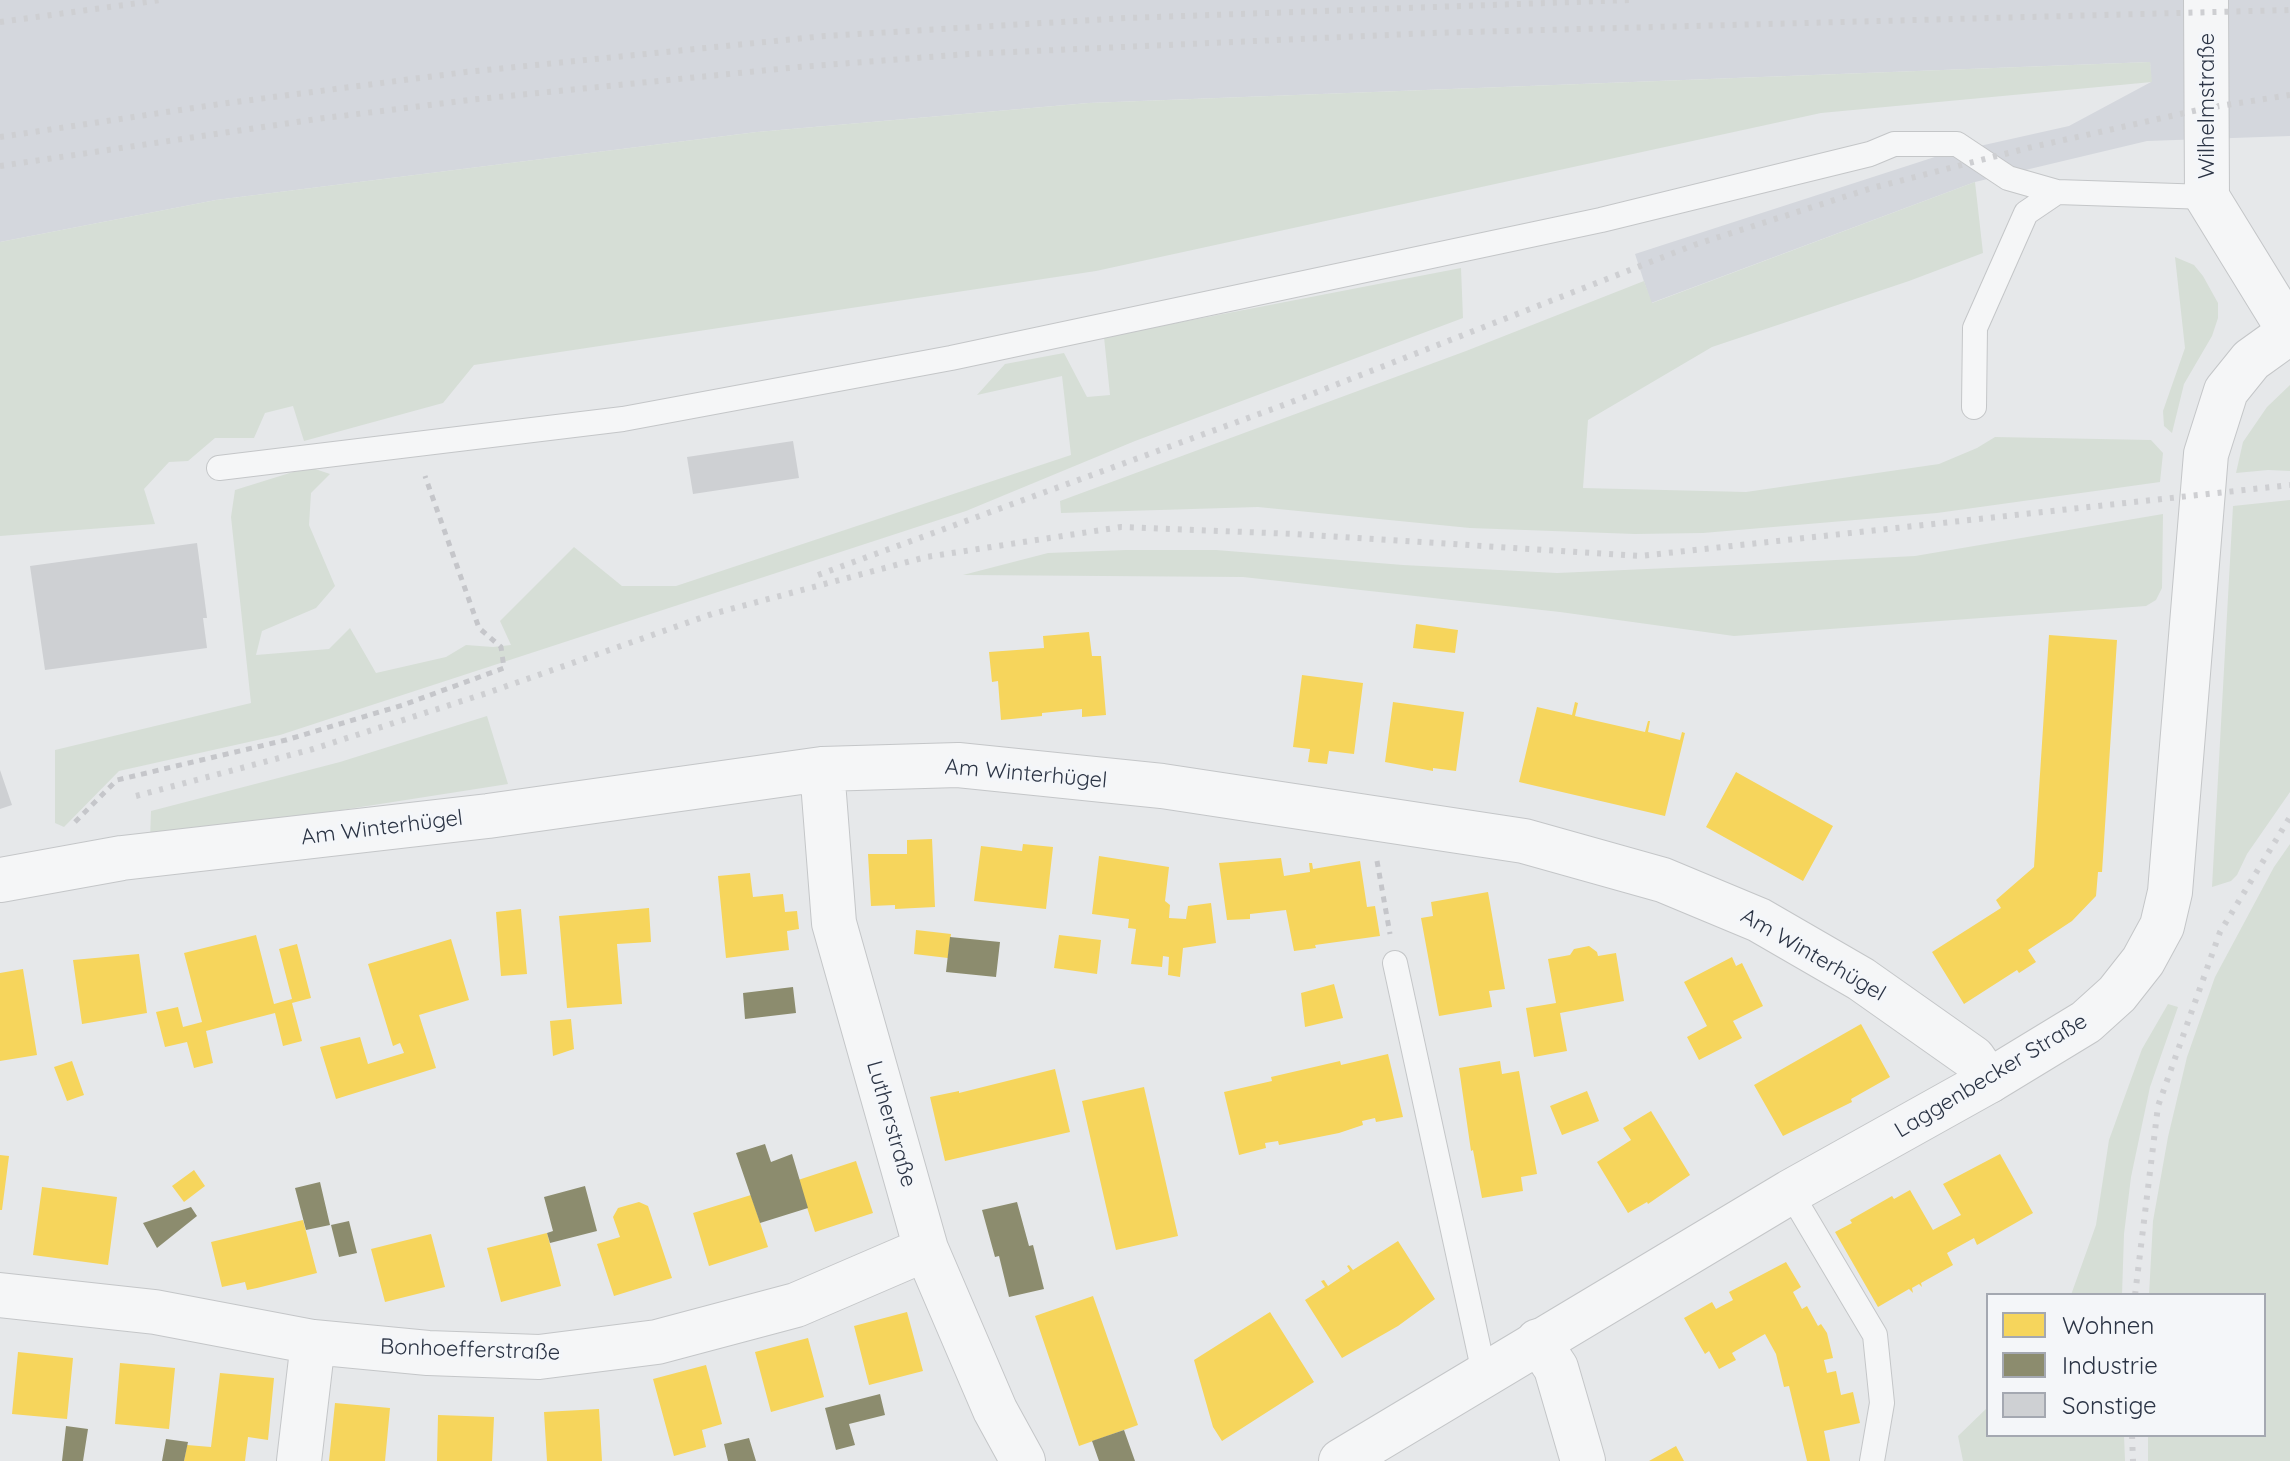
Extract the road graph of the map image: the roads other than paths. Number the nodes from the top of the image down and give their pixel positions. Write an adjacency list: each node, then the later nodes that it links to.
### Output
1 (2206, 0): 3 (street, Wilhelmstraße)
2 (2057, 192): 3 (lane); 5 (lane); 6 (lane)
3 (2207, 197): 4 (street, Wilhelmstraße)
4 (2290, 332): 10 (street, Laggenbecker Straße)
5 (1974, 407)
6 (219, 468)
7 (822, 769): 8 (street, Am Winterhügel); 10 (street, Am Winterhügel); 12 (street, Lutherstraße)
8 (0, 880)
9 (1395, 963): 16 (lane)
10 (1989, 1081): 11 (street, Laggenbecker Straße)
11 (1790, 1192): 14 (street, Laggenbecker Straße); 21 (lane)
12 (926, 1249): 15 (street, Bonhoefferstraße); 18 (street, Lutherstraße)
13 (0, 1295): 15 (street, Bonhoefferstraße)
14 (1538, 1341): 16 (street, Laggenbecker Straße); 20 (street)
15 (313, 1342): 17 (street)
16 (1484, 1373): 19 (street, Laggenbecker Straße)
17 (299, 1461)
18 (1023, 1461)
19 (1341, 1461)
20 (1583, 1461)
21 (1872, 1461)

